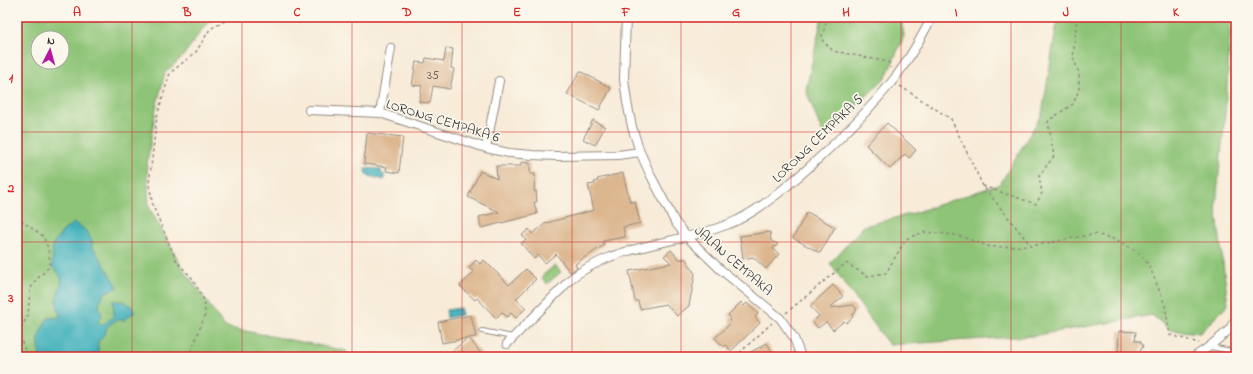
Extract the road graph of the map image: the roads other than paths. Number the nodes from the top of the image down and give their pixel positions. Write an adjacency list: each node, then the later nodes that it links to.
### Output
1 (626, 17): 8 (street, JALAN CEMPAKA)
2 (932, 17): 9 (street, LORONG CEMPAKA 5)
3 (391, 48): 6 (street)
4 (499, 81): 7 (street)
5 (310, 110): 6 (street, LORONG CEMPAKA 6)
6 (380, 113): 7 (street, LORONG CEMPAKA 6)
7 (486, 148): 8 (street, LORONG CEMPAKA 6)
8 (640, 152): 9 (street, JALAN CEMPAKA)
9 (687, 237): 13 (street, LORONG CEMPAKA 5); 17 (street, JALAN CEMPAKA)
10 (1236, 319): 12 (street)
11 (482, 331): 13 (lane)
12 (1233, 331): 15 (street)
13 (514, 337): 14 (street, LORONG CEMPAKA 5)
14 (507, 344)
15 (1210, 346): 16 (lane); 18 (street)
16 (1236, 352)
17 (801, 357)
18 (1194, 357)

